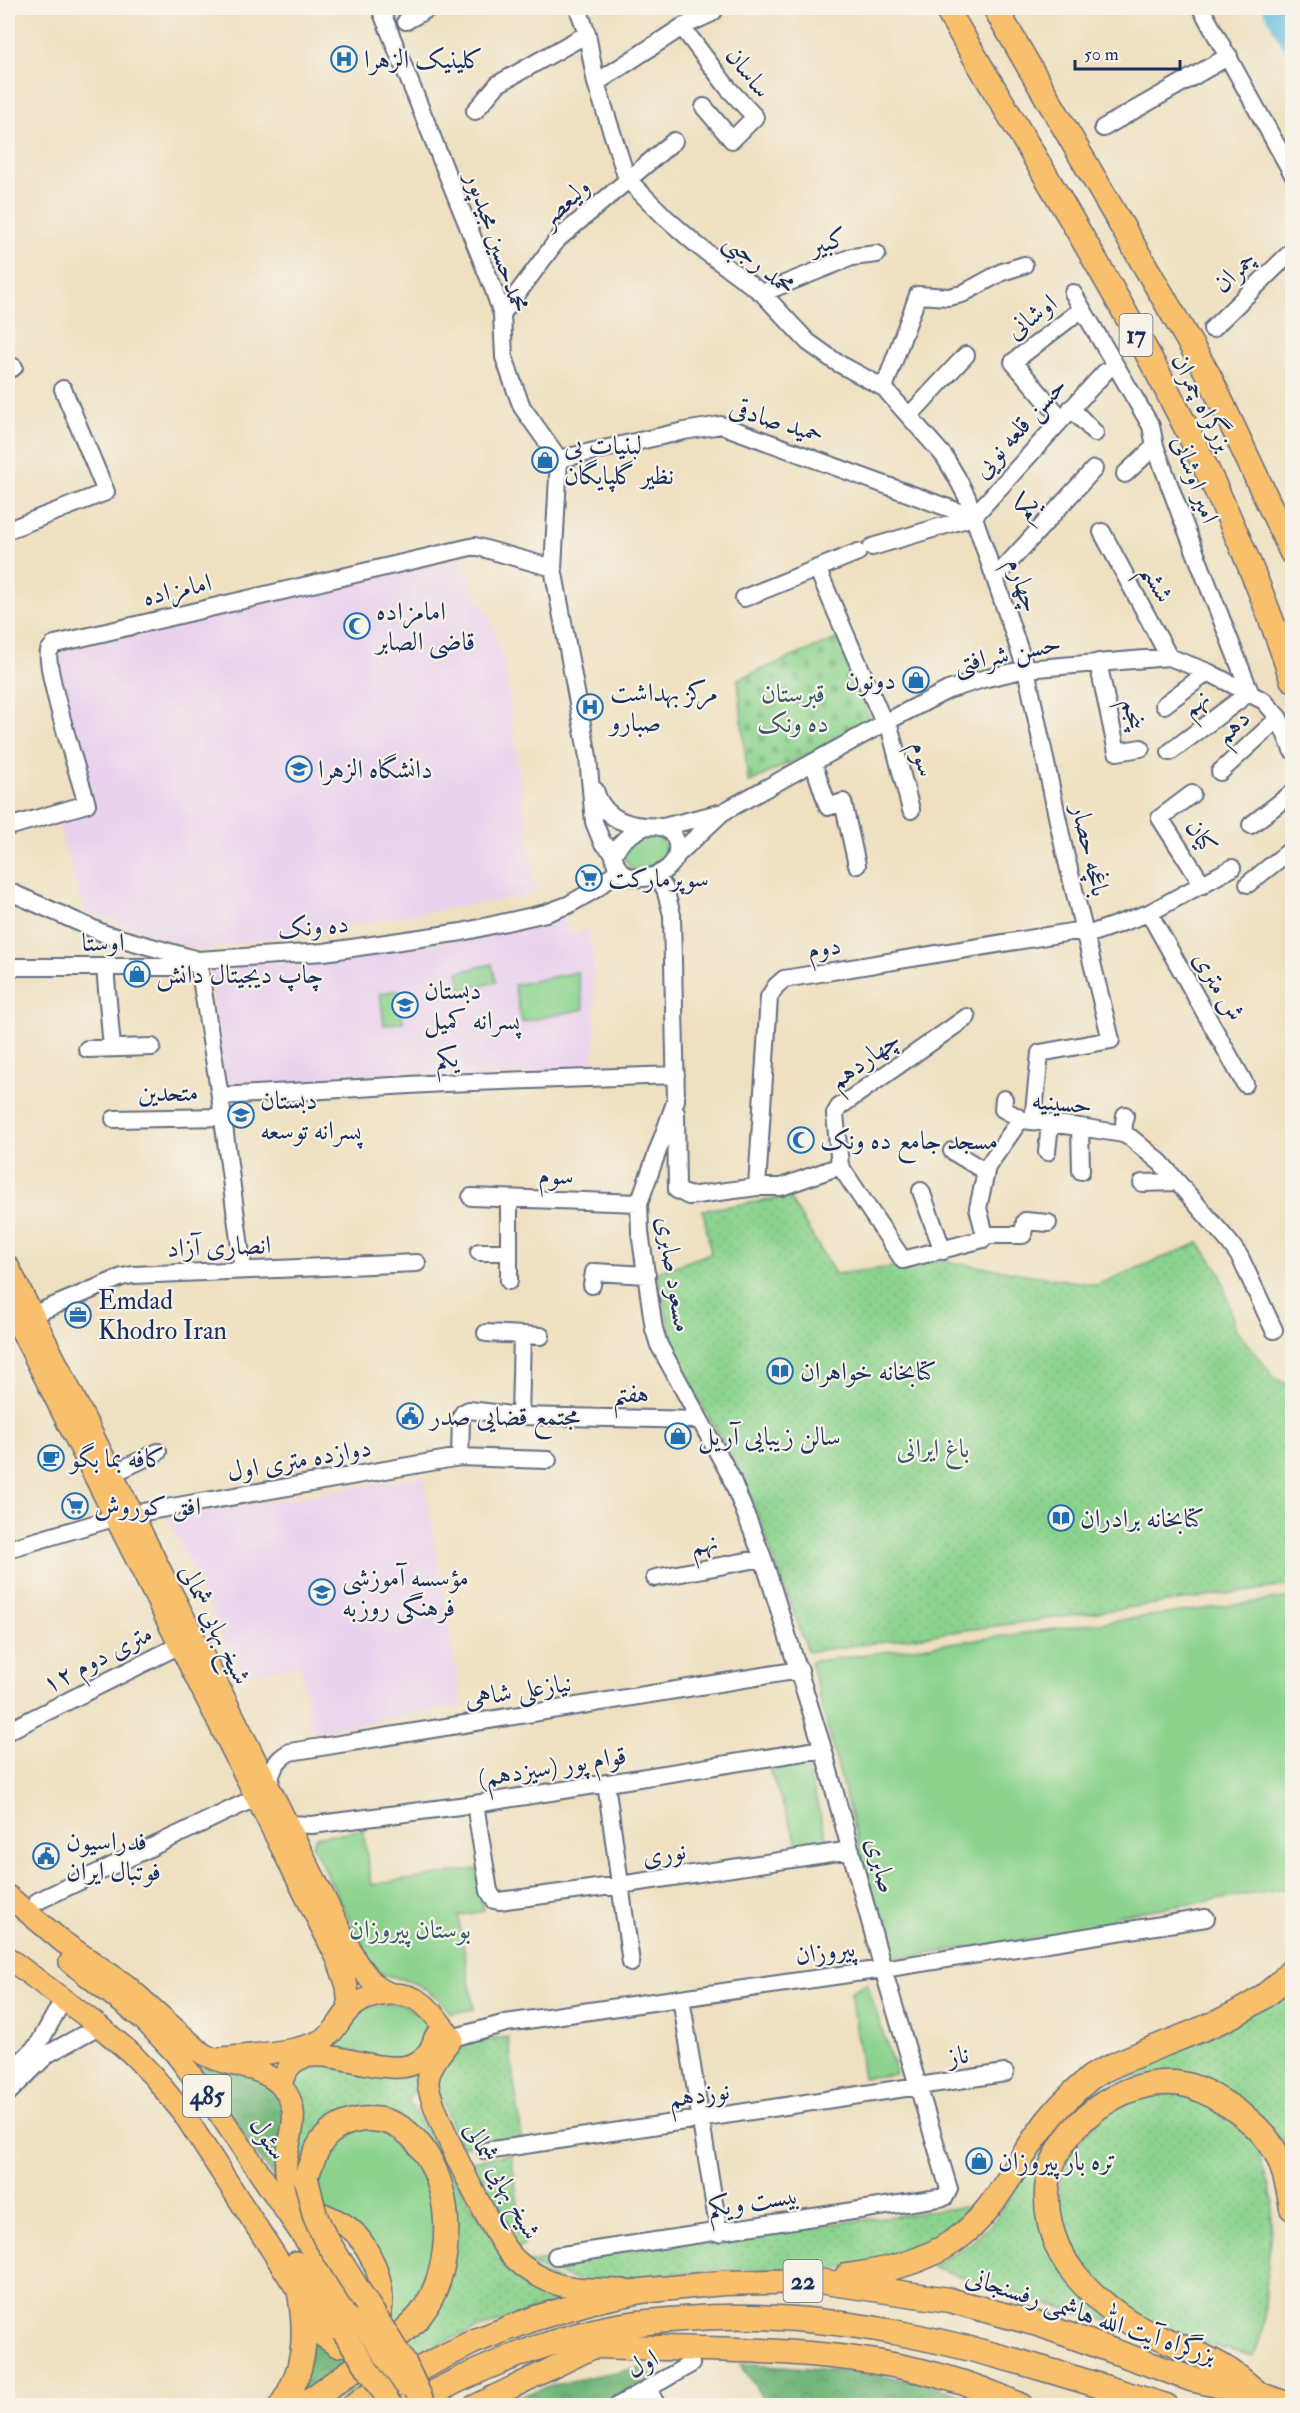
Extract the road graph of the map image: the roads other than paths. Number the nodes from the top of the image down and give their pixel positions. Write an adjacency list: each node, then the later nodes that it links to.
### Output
1 (380, 8): 25 (street, محمدحسین مجیدپور)
2 (429, 8): 8 (street)
3 (578, 8): 10 (street, محمد رجبی)
4 (716, 8): 9 (street)
5 (946, 8): 50 (highway, بزرگراه چمران / 17)
6 (995, 8): 41 (highway, بزرگراه چمران / 17)
7 (1201, 8): 11 (street)
8 (406, 21)
9 (682, 27): 12 (street); 13 (street, ساسان)
10 (587, 34): 12 (street, محمد رجبی); 14 (street)
11 (1229, 56): 15 (street); 17 (street)
12 (596, 83): 18 (street, محمد رجبی)
13 (704, 107)
14 (475, 111)
15 (1103, 128)
16 (674, 141): 18 (street, ولیعصر)
17 (1293, 173)
18 (627, 179): 22 (street, محمد رجبی); 25 (street, ولیعصر)
19 (1293, 251): 26 (street, چمران)
20 (877, 254): 22 (street, کبیر)
21 (1024, 266): 30 (street)
22 (762, 293): 30 (street, محمد رجبی)
23 (1073, 293): 24 (street, امیر اوشانی)
24 (1082, 309): 31 (street, اوشانی); 34 (street, امیر اوشانی)
25 (502, 314): 35 (street, محمدحسین مجیدپور)
26 (1212, 328)
27 (966, 355): 32 (street)
28 (1105, 372): 31 (street, حسن قلعه نویی)
29 (63, 388): 39 (street)
30 (884, 388): 32 (street, محمد رجبی)
31 (1066, 413): 33 (street); 38 (street, حسن قلعه نویی)
32 (909, 416): 38 (street, محمد رجبی)
33 (1095, 433)
34 (1155, 446): 37 (street); 51 (street, امیر اوشانی)
35 (559, 459): 38 (street, حمید صادقی); 42 (street)
36 (1094, 469): 44 (street, یکم)
37 (1125, 474)
38 (972, 517): 43 (street); 44 (street, چهارم)
39 (8, 530)
40 (1102, 532): 46 (street, ششم)
41 (1293, 553)
42 (553, 568): 60 (street); 67 (street, امامزاده)
43 (816, 568): 45 (street); 54 (street)
44 (995, 578): 48 (street, چهارم)
45 (744, 598)
46 (1169, 657): 47 (street, حسن شرافتی); 49 (street, حسن شرافتی)
47 (1098, 662): 48 (street, حسن شرافتی); 55 (street, پنجم)
48 (1026, 669): 54 (street, حسن شرافتی); 78 (street, باغچه حصار)
49 (1208, 672): 51 (street, حسن شرافتی); 52 (street)
50 (1293, 679)
51 (1250, 692): 53 (street, حسن شرافتی); 57 (street, نهم)
52 (1164, 705)
53 (1279, 718): 56 (street, حسن شرافتی); 59 (street, دهم)
54 (886, 722): 58 (street, حسن شرافتی); 63 (street, سوم)
55 (1141, 748)
56 (1293, 750)
57 (1170, 752)
58 (813, 762): 64 (street, حسن شرافتی); 71 (street)
59 (1220, 772)
60 (591, 775): 66 (street); 70 (street)
61 (1293, 793): 65 (street)
62 (1192, 794): 75 (street, کیان)
63 (911, 810)
64 (723, 812): 66 (street); 69 (street)
65 (1251, 825)
66 (654, 826): 69 (street); 70 (street)
67 (8, 827)
68 (1293, 849): 74 (street)
69 (677, 855): 73 (street)
70 (617, 861): 73 (street); 79 (street, ده ونک)
71 (857, 865)
72 (1232, 868): 75 (street, دوم)
73 (656, 875): 86 (street, مسعود صابری)
74 (1248, 884)
75 (1203, 885): 77 (street, دوم)
76 (8, 891): 79 (street, ده ونک)
77 (1149, 913): 78 (street, دوم); 87 (street, ش متری)
78 (1084, 933): 94 (street, باغچه حصار); 104 (street, دوم)
79 (198, 960): 81 (street, اوستا); 88 (street)
80 (8, 967): 81 (street, اوستا)
81 (105, 967): 84 (street)
82 (968, 1017): 99 (street, چهاردهم)
83 (152, 1047): 84 (street)
84 (112, 1048): 85 (street)
85 (87, 1049)
86 (676, 1075): 88 (street, یکم); 90 (street, مسعود صابری)
87 (1245, 1084)
88 (220, 1095): 92 (street)
89 (1004, 1099): 94 (street)
90 (676, 1100): 104 (street); 108 (street, مسعود صابری)
91 (1125, 1115): 96 (street)
92 (223, 1117): 93 (street, متحدین); 116 (street)
93 (114, 1119)
94 (1036, 1122): 95 (street, حسینیه); 98 (street); 101 (street, حسینیه)
95 (1080, 1127): 96 (street, حسینیه); 100 (street)
96 (1123, 1134): 102 (street, حسینیه)
97 (952, 1151): 101 (street)
98 (1047, 1152)
99 (840, 1166): 104 (street); 111 (street)
100 (1081, 1171)
101 (986, 1172): 110 (street, حسینیه)
102 (1175, 1182): 103 (street); 121 (street, حسینیه)
103 (1142, 1183)
104 (757, 1187)
105 (921, 1191): 111 (street)
106 (471, 1197): 107 (street, سوم)
107 (509, 1199): 108 (street, سوم); 113 (street)
108 (639, 1203): 117 (street, مسعود صابری)
109 (1048, 1223): 110 (street)
110 (985, 1235): 111 (street)
111 (943, 1251)
112 (479, 1252): 113 (street)
113 (509, 1252): 118 (street)
114 (417, 1263): 116 (street, انصاری آزاد)
115 (8, 1266): 120 (main road, شیخ بهایی شمالی)
116 (243, 1270): 120 (street, انصاری آزاد)
117 (647, 1275): 119 (street); 126 (street, مسعود صابری)
118 (509, 1281)
119 (592, 1285)
120 (18, 1314): 130 (main road, شیخ بهایی شمالی); 131 (main road, شیخ بهایی شمالی)
121 (1274, 1330)
122 (486, 1333): 123 (street)
123 (522, 1335): 124 (street); 125 (street)
124 (541, 1336)
125 (520, 1416): 126 (street, هفتم); 128 (street, هفتم)
126 (699, 1420): 133 (street, مسعود صابری)
127 (158, 1452): 130 (street)
128 (460, 1457): 129 (street, دوازده متری اول); 131 (street, دوازده متری اول)
129 (548, 1460)
130 (112, 1474): 131 (main road, شیخ بهایی شمالی)
131 (123, 1516): 132 (street, دوازده متری اول); 135 (main road, شیخ بهایی شمالی); 140 (main road, شیخ بهایی شمالی)
132 (8, 1549)
133 (763, 1558): 134 (street, نهم); 136 (street, صابری)
134 (655, 1578)
135 (178, 1646): 137 (street, ۱۲ متری دوم); 140 (main road, شیخ بهایی شمالی)
136 (800, 1670): 138 (street, صابری); 140 (street, نیازعلی شاهی)
137 (8, 1731)
138 (824, 1749): 139 (street, قوام پور (سیزدهم)); 143 (street, صابری)
139 (606, 1783): 141 (street, قوام پور (سیزدهم)); 144 (street)
140 (263, 1794): 142 (main road, شیخ بهایی شمالی); 146 (street); 157 (main road, شیخ بهایی شمالی)
141 (475, 1804): 142 (street, قوام پور (سیزدهم)); 144 (street, نوری)
142 (287, 1824): 154 (main road, شیخ بهایی شمالی)
143 (851, 1850): 144 (street, نوری); 152 (street, صابری)
144 (620, 1885): 151 (street)
145 (8, 1896): 161 (main road)
146 (38, 1901)
147 (8, 1914): 177 (main road, سئول / 485)
148 (1206, 1918): 152 (street, پیروزان)
149 (8, 1942): 177 (main road, سئول / 485)
150 (8, 1958): 156 (main road)
151 (631, 1963)
152 (883, 1969): 155 (street, پیروزان); 165 (street, صابری)
153 (1293, 1970): 173 (highway)
154 (391, 1994): 157 (main road); 158 (main road)
155 (681, 1998): 160 (street, پیروزان); 167 (street)
156 (63, 2000): 159 (main road); 163 (street)
157 (349, 2010): 161 (main road)
158 (438, 2021): 160 (main road); 164 (main road)
159 (99, 2026): 166 (street); 175 (main road)
160 (453, 2038): 174 (main road, شیخ بهایی شمالی)
161 (213, 2059): 164 (main road)
162 (1005, 2073): 165 (street, ناز)
163 (8, 2074)
164 (281, 2086): 175 (main road)
165 (919, 2087): 167 (street, نوزدهم); 169 (street, صابری)
166 (8, 2093)
167 (700, 2119): 168 (street, نوزدهم); 171 (street)
168 (486, 2151)
169 (950, 2186): 171 (street, بیست ویکم)
170 (1293, 2208): 182 (highway)
171 (718, 2233): 172 (street, بیست ویکم)
172 (556, 2256)
173 (818, 2281): 174 (highway, بزرگراه آیت الله هاشمی رفسنجانی / 22); 182 (highway, بزرگراه آیت الله هاشمی رفسنجانی / 22)
174 (641, 2291): 186 (highway, بزرگراه آیت الله هاشمی رفسنجانی / 22)
175 (300, 2294): 184 (highway)
176 (691, 2318): 178 (highway); 179 (highway, 22); 195 (highway, 22)
177 (351, 2326): 187 (main road, سئول / 485, bridge); 189 (main road, سئول / 485, bridge)
178 (597, 2346): 179 (highway); 191 (main road); 194 (highway)
179 (496, 2362): 188 (highway, 22)
180 (691, 2364): 181 (street, اول)
181 (648, 2388): 192 (street, اول); 193 (street)
182 (1261, 2396): 183 (highway, 22)
183 (1292, 2405)
184 (281, 2406)
185 (302, 2406): 190 (highway, bridge)
186 (353, 2406)
187 (392, 2406)
188 (408, 2406)
189 (419, 2406)
190 (424, 2406)
191 (474, 2406)
192 (617, 2406)
193 (657, 2406)
194 (1021, 2406)
195 (1166, 2406)

